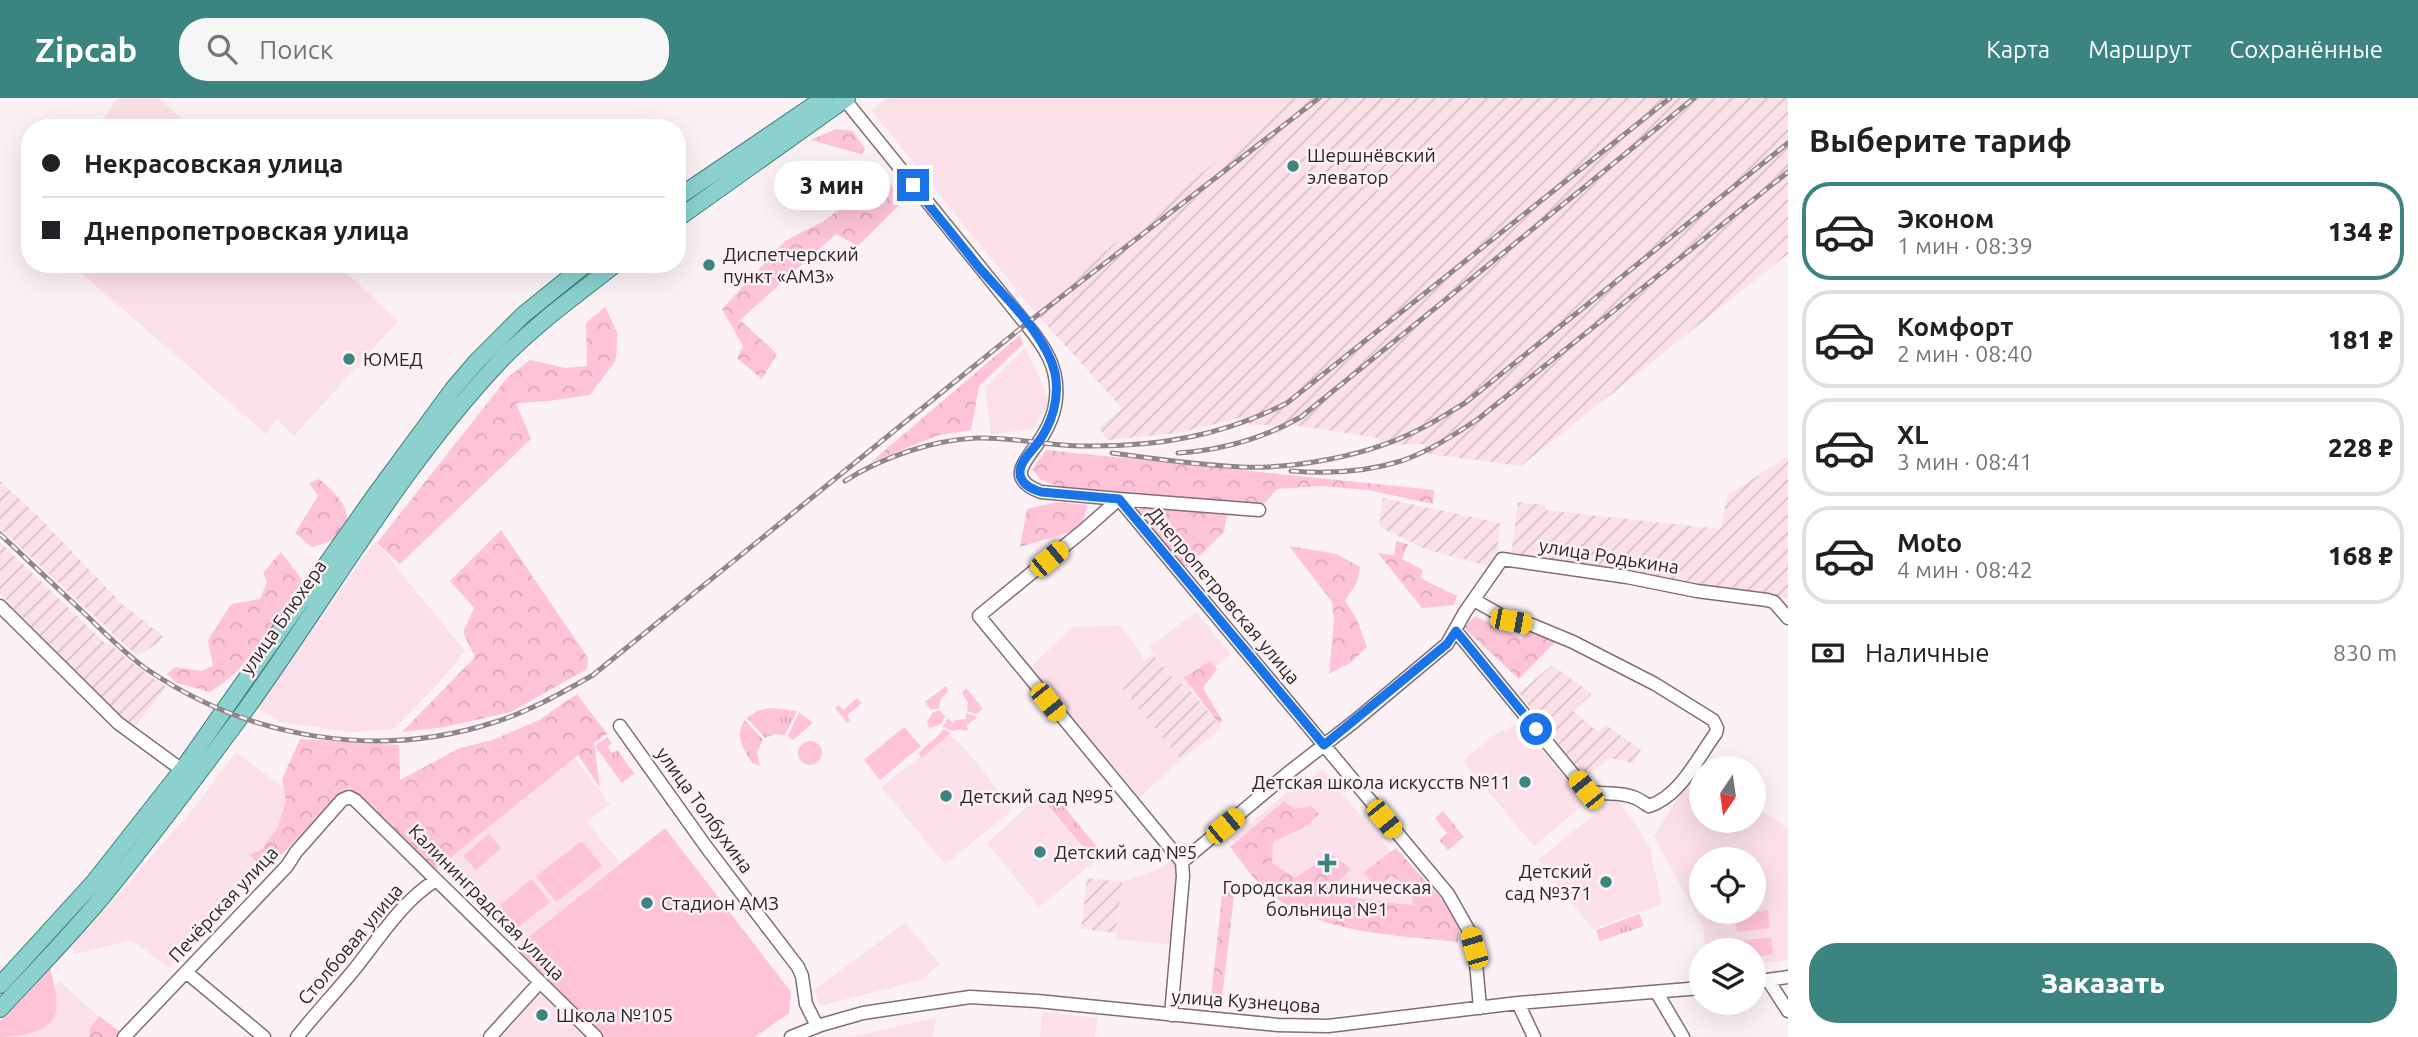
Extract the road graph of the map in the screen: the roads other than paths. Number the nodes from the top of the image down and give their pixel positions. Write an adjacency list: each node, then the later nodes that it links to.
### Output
1 (824, 98): 3 (main road)
2 (845, 99): 4 (main road); 7 (street)
3 (686, 192)
4 (686, 213)
5 (575, 273): 15 (main road, улица Блюхера)
6 (604, 273): 28 (main road, улица Блюхера)
7 (1119, 499): 8 (street); 14 (street, Днепропетровская улица); 17 (street)
8 (1259, 510)
9 (1474, 600): 11 (street, улица Родькина); 12 (street, улица Родькина); 12 (street)
10 (0, 606): 15 (street)
11 (1788, 618)
12 (1456, 631): 14 (street, улица Родькина)
13 (620, 726): 31 (street, улица Толбухина)
14 (1324, 745): 17 (street, улица Родькина); 27 (street, Днепропетровская улица)
15 (182, 770): 23 (main road, улица Блюхера)
16 (349, 797): 18 (street, Калининградская улица); 19 (street, Печёрская улица)
17 (1182, 862): 30 (street)
18 (436, 880): 22 (street, Калининградская улица); 35 (street, Столбовая улица)
19 (186, 972): 33 (street, Печёрская улица); 34 (street)
20 (1788, 977): 21 (street)
21 (1768, 980): 29 (street)
22 (540, 982): 36 (street); 37 (street, Калининградская улица)
23 (0, 985)
24 (1689, 989): 25 (street, улица Кузнецова)
25 (1657, 993): 26 (street, улица Кузнецова); 41 (street)
26 (1518, 1003): 27 (street, улица Кузнецова); 40 (street)
27 (1480, 1008): 32 (street, улица Кузнецова)
28 (0, 1009)
29 (1788, 1011)
30 (1171, 1015): 31 (street, улица Кузнецова); 32 (street, улица Кузнецова)
31 (817, 1026): 38 (street, улица Кузнецова)
32 (1328, 1026): 39 (street)
33 (124, 1037)
34 (264, 1037)
35 (297, 1037)
36 (490, 1037)
37 (596, 1037)
38 (791, 1037)
39 (1337, 1037)
40 (1534, 1037)
41 (1684, 1037)

